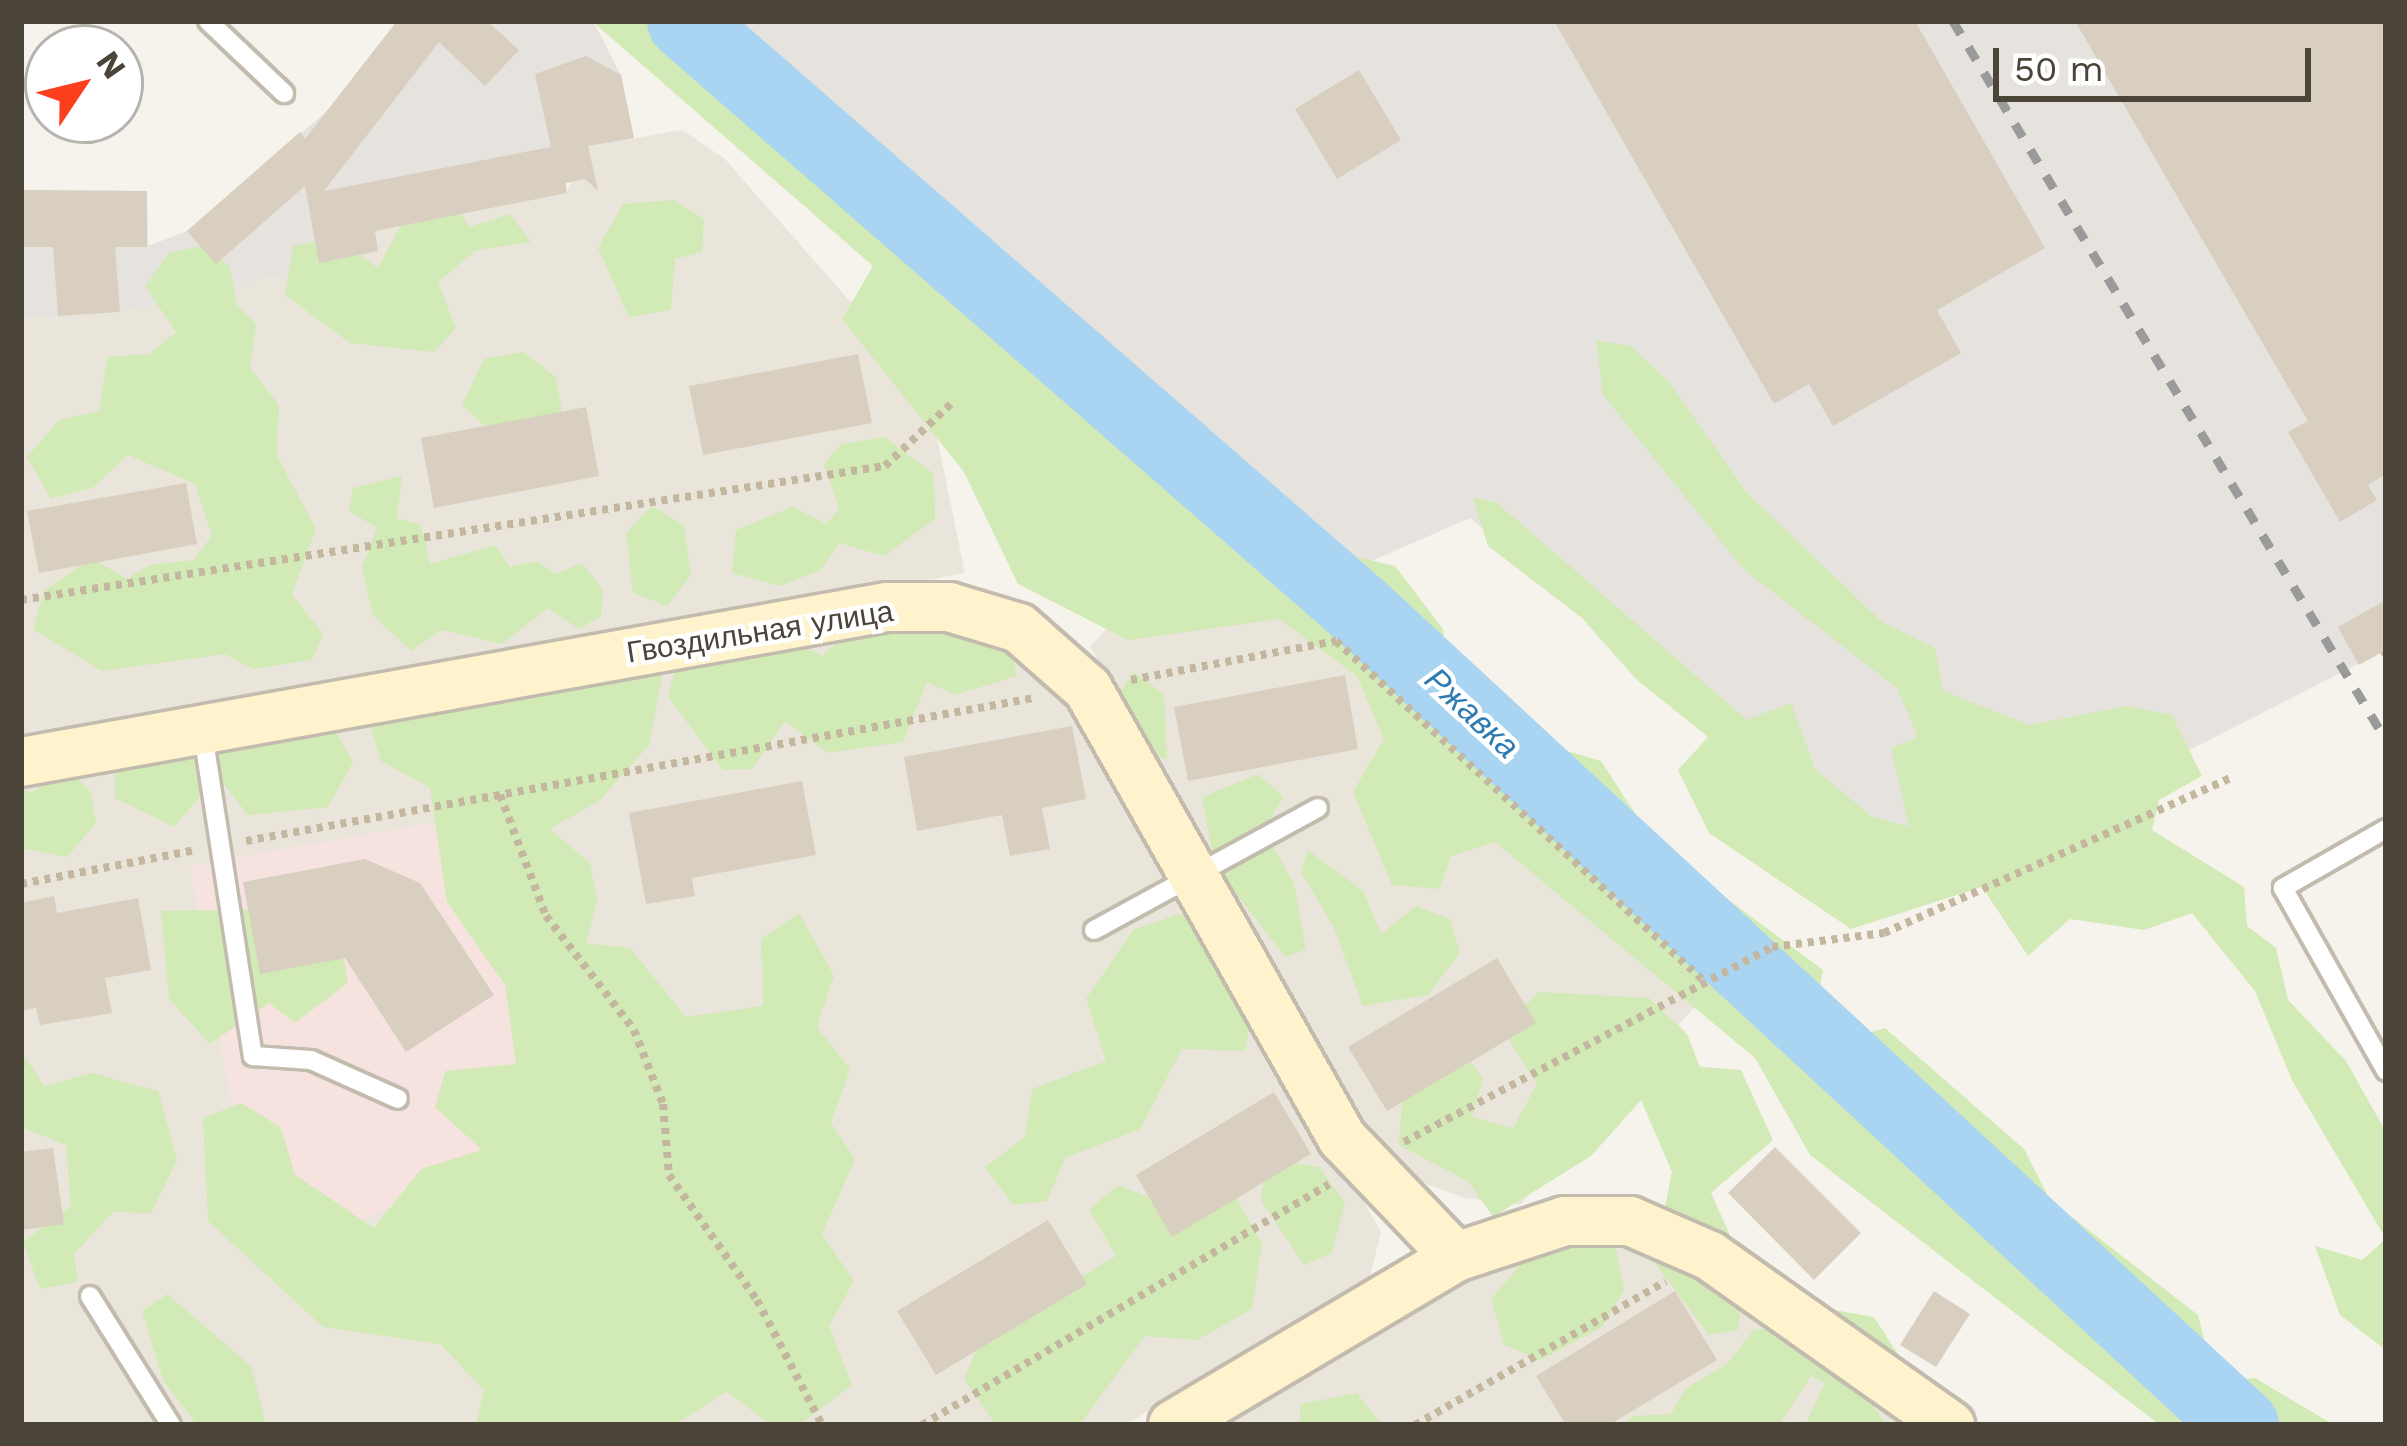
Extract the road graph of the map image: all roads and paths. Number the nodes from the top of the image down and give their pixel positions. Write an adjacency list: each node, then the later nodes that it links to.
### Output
1 (208, 21): 2 (lane)
2 (284, 93)
3 (955, 400): 4 (path)
4 (21, 600)
5 (1088, 689): 6 (street, Гвоздильная улица); 9 (path); 13 (street, Гвоздильная улица); 16 (path)
6 (202, 729): 7 (street, Гвоздильная улица); 12 (lane)
7 (21, 762)
8 (2230, 778): 16 (path)
9 (500, 795): 12 (path); 24 (path)
10 (1318, 808): 13 (lane)
11 (2386, 829): 17 (lane)
12 (218, 846): 14 (path); 18 (lane)
13 (1196, 880): 15 (lane); 19 (street, Гвоздильная улица)
14 (21, 884)
15 (1094, 930)
16 (1706, 983): 19 (path)
17 (2386, 1071)
18 (398, 1099)
19 (1366, 1162): 20 (street, Гвоздильная улица); 25 (path)
20 (1456, 1257): 26 (street); 28 (street)
21 (1670, 1279): 27 (path)
22 (90, 1295): 23 (lane)
23 (171, 1425)
24 (822, 1425)
25 (922, 1425)
26 (1173, 1425)
27 (1415, 1425)
28 (1950, 1425)

